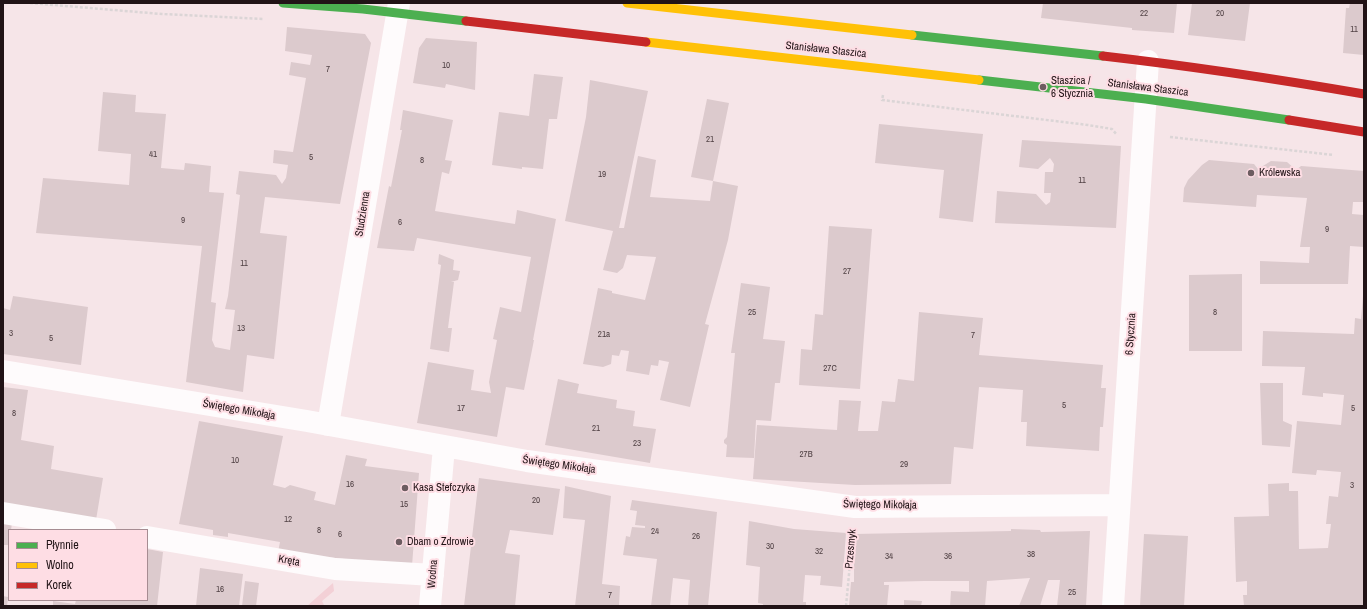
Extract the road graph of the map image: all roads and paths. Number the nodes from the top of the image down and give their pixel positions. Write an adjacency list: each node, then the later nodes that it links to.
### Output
1 (30, 3): 5 (path)
2 (283, 3): 4 (main road, Stanisława Staszica)
3 (627, 3): 6 (main road)
4 (398, 8): 7 (main road, Stanisława Staszica); 15 (street, Studzienna)
5 (264, 20)
6 (1148, 61): 8 (main road); 9 (street, 6 Stycznia)
7 (886, 69): 9 (main road, Stanisława Staszica); 12 (path)
8 (1364, 94)
9 (1146, 99): 10 (main road, Stanisława Staszica); 11 (street, 6 Stycznia)
10 (1364, 132)
11 (1144, 134): 13 (path); 17 (street, 6 Stycznia)
12 (1119, 139)
13 (1340, 156)
14 (3, 371): 15 (street, Świętego Mikołaja)
15 (328, 425): 16 (street, Świętego Mikołaja)
16 (444, 447): 18 (street, Świętego Mikołaja); 22 (street, Wodna)
17 (1119, 505): 18 (street, Świętego Mikołaja); 25 (street, 6 Stycznia)
18 (855, 507): 24 (path, Przesmyk)
19 (3, 513): 20 (street)
20 (98, 529)
21 (148, 537): 22 (street, Kręta)
22 (433, 576): 23 (street, Wodna)
23 (430, 606)
24 (846, 606)
25 (1114, 606)

